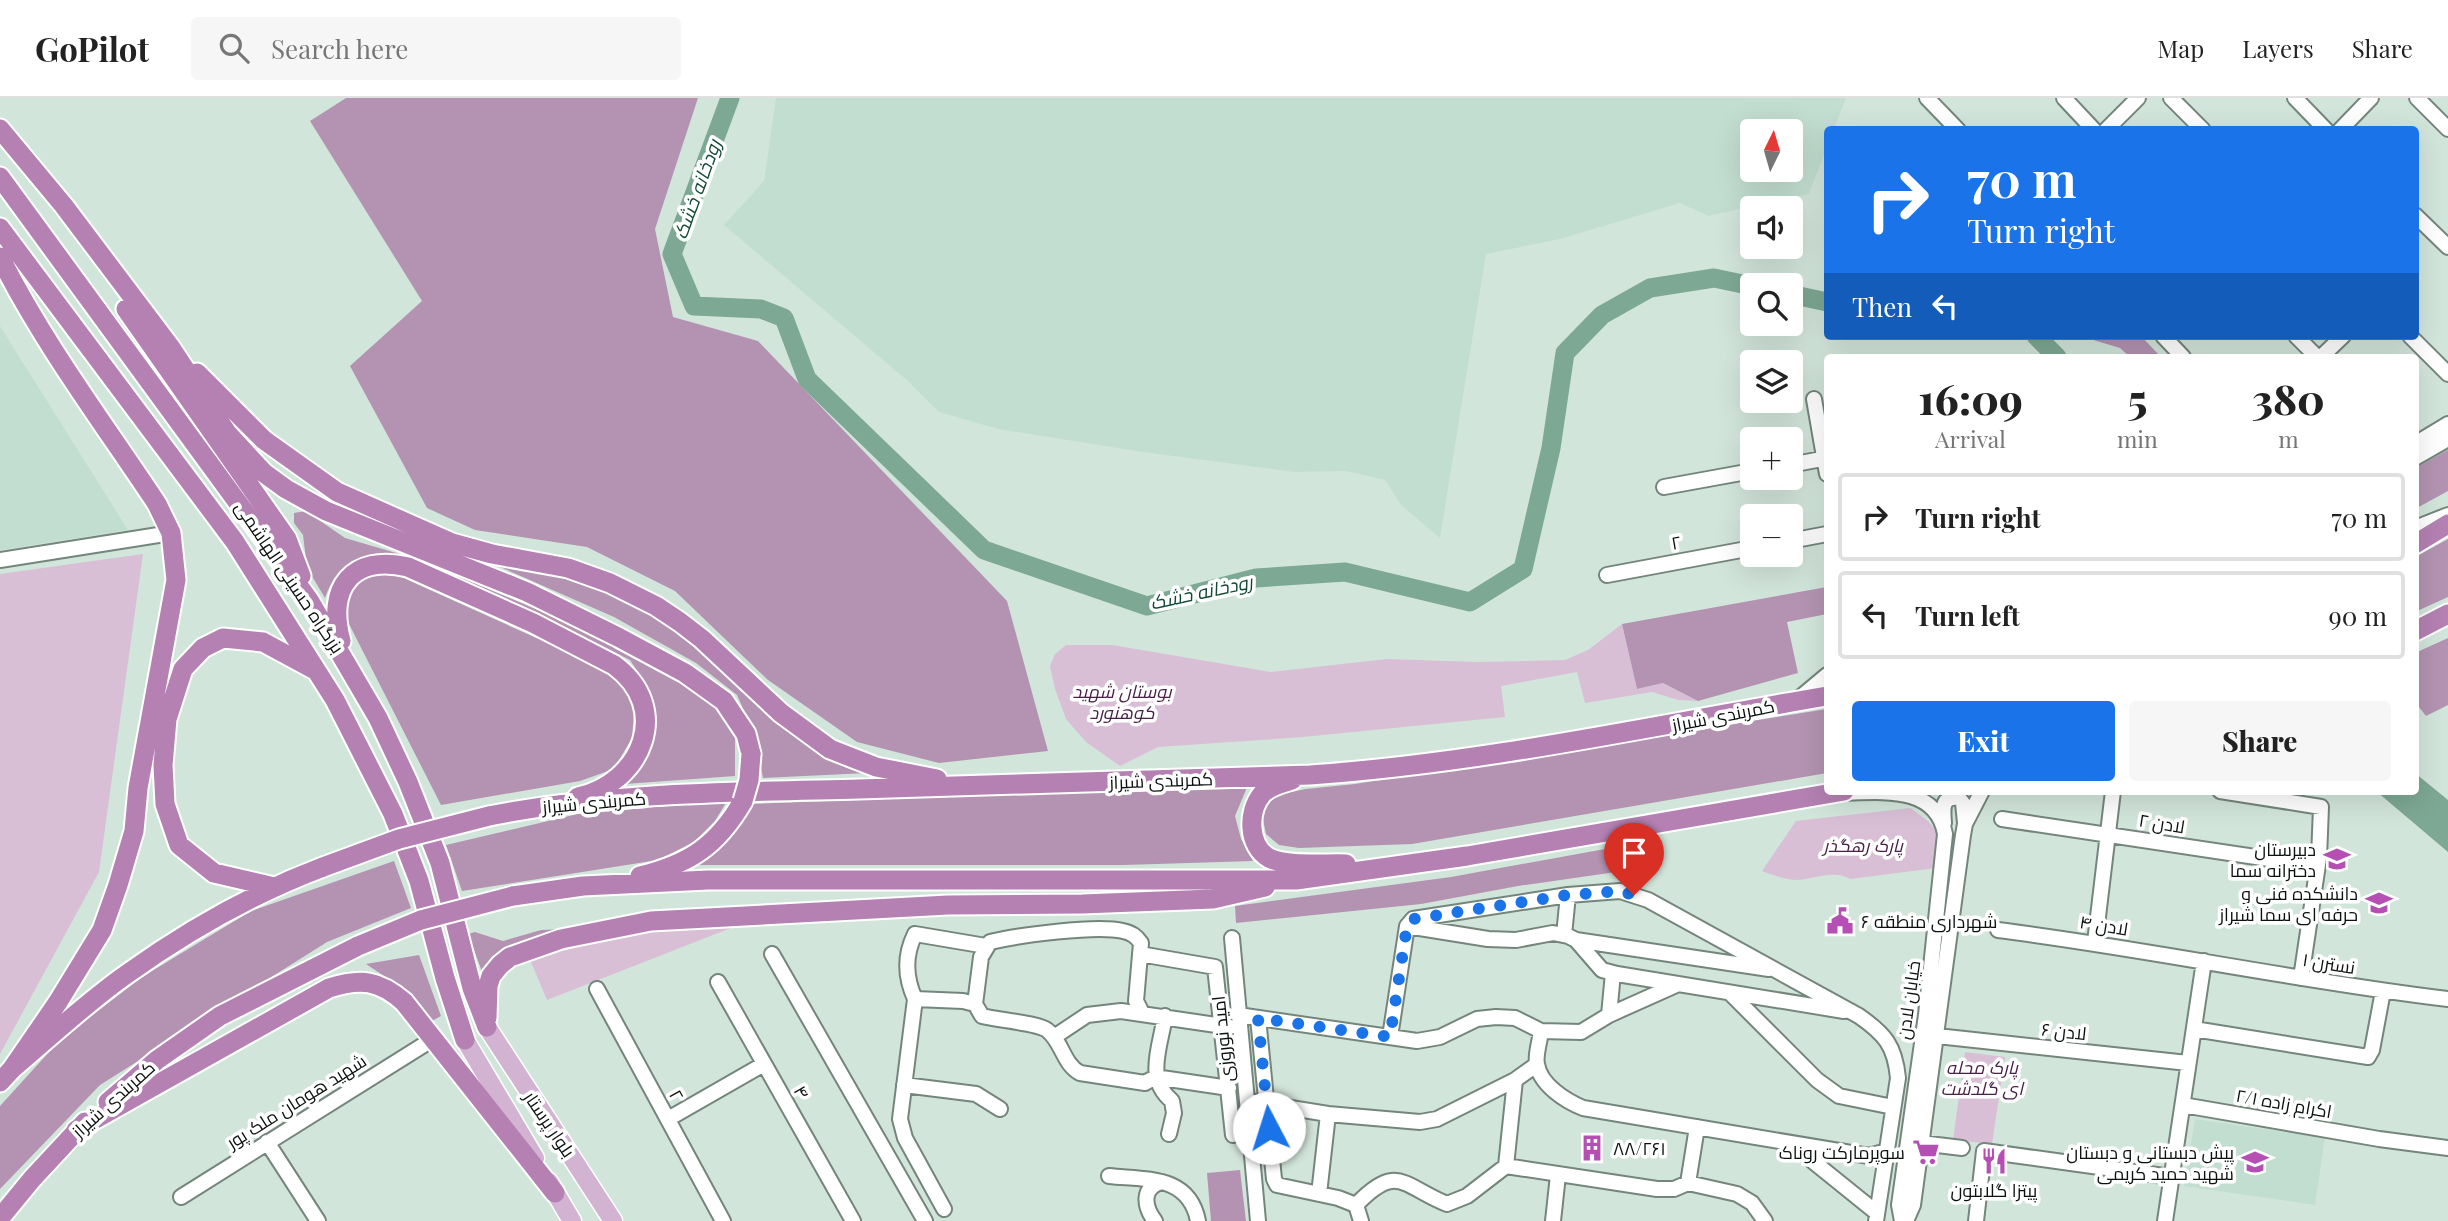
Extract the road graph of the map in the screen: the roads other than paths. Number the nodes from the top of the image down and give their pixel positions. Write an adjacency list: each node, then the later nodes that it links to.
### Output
1 (1927, 98): 8 (street)
2 (2063, 98): 9 (street)
3 (2138, 98): 10 (street)
4 (2171, 98): 11 (street)
5 (2295, 98): 12 (street)
6 (2371, 98): 13 (street)
7 (2417, 98): 15 (street)
8 (1954, 126)
9 (2090, 126)
10 (2110, 126)
11 (2199, 126)
12 (2322, 126)
13 (2344, 126)
14 (0, 129): 17 (highway)
15 (2448, 129)
16 (0, 177): 53 (highway, بزرگراه حسینی الهاشمی)
17 (40, 177): 28 (highway); 53 (highway)
18 (2419, 218): 20 (street)
19 (0, 228): 57 (highway, بزرگراه حسینی الهاشمی)
20 (2446, 242)
21 (0, 257): 23 (highway)
22 (0, 265): 23 (main road)
23 (14, 285): 46 (highway)
24 (2167, 340): 29 (street)
25 (2300, 340): 30 (street)
26 (2338, 340): 31 (street)
27 (2414, 340): 32 (street)
28 (171, 348): 62 (highway); 76 (highway, bridge)
29 (2180, 354)
30 (2315, 354)
31 (2322, 354)
32 (2448, 374)
33 (1814, 399): 37 (street)
34 (2448, 425): 36 (street)
35 (2448, 439): 38 (street)
36 (2419, 441)
37 (1824, 448)
38 (2419, 456)
39 (1824, 458): 40 (street)
40 (1803, 462)
41 (1740, 473): 42 (street)
42 (1664, 487)
43 (2448, 515): 45 (street)
44 (2448, 524): 49 (highway)
45 (2419, 526)
46 (171, 533): 51 (street); 117 (highway)
47 (1824, 535): 48 (street)
48 (1803, 539)
49 (2419, 542)
50 (1740, 550): 52 (street, ۲)
51 (0, 560)
52 (1607, 575)
53 (310, 600): 56 (highway, بزرگراه حسینی الهاشمی)
54 (2448, 614): 55 (highway)
55 (2419, 629)
56 (349, 666): 68 (highway); 106 (highway, بزرگراه حسینی الهاشمی)
57 (314, 670): 77 (highway); 113 (highway, بزرگراه حسینی الهاشمی)
58 (1824, 678): 60 (street)
59 (1824, 696): 60 (highway, کمربندی شیراز)
60 (1796, 701): 61 (highway, کمربندی شیراز)
61 (1310, 775): 62 (highway, کمربندی شیراز); 73 (highway)
62 (972, 786): 68 (highway, کمربندی شیراز)
63 (1824, 794): 73 (highway)
64 (1910, 795): 70 (street)
65 (1980, 795): 71 (street, خیابان لادن)
66 (2112, 795): 72 (street)
67 (2245, 795): 74 (street)
68 (532, 808): 77 (highway, کمربندی شیراز, bridge)
69 (2002, 819): 72 (street, ۲ لادن)
70 (1944, 824): 71 (street); 165 (street, خیابان لادن)
71 (1965, 824): 109 (street, خیابان لادن)
72 (2106, 834): 74 (street, ۲ لادن); 83 (street)
73 (1411, 864): 75 (highway)
74 (2316, 866): 90 (street)
75 (1296, 880): 76 (highway); 106 (highway)
76 (583, 886): 130 (highway, کمربندی شیراز, bridge)
77 (274, 887): 117 (highway)
78 (1568, 895): 79 (street); 82 (street); 88 (street)
79 (1407, 926): 82 (street); 111 (street)
80 (1998, 930): 83 (street, ۴ لادن)
81 (1232, 938): 104 (street, امید نوروزی)
82 (1570, 938): 88 (street); 89 (street)
83 (2095, 942): 87 (street, ۴ لادن)
84 (986, 946): 86 (street); 96 (street); 98 (street)
85 (772, 954): 158 (street)
86 (1140, 954): 100 (street); 105 (street)
87 (2204, 961): 90 (street, نسترن ۱); 107 (street)
88 (1778, 971): 99 (street)
89 (1613, 973): 92 (street); 101 (street)
90 (2301, 978): 94 (street, نسترن ۱)
91 (718, 982): 115 (street, ۴)
92 (1676, 985): 95 (street); 101 (street)
93 (597, 989): 128 (street, ۲)
94 (2383, 991): 97 (street, نسترن ۱); 107 (street)
95 (1730, 993): 99 (street); 125 (street)
96 (915, 999): 98 (street); 120 (street)
97 (2448, 999)
98 (975, 1004): 110 (street)
99 (1853, 1012): 125 (street)
100 (1142, 1013): 102 (street); 110 (street)
101 (1609, 1015): 108 (street)
102 (1165, 1016): 105 (street); 118 (street)
103 (1258, 1018): 104 (street); 111 (street); 123 (street)
104 (1239, 1022): 105 (street); 122 (street, امید نوروزی)
105 (1221, 1026): 121 (street)
106 (487, 1027): 155 (main road, بلوار پرستار)
107 (2194, 1029): 114 (street)
108 (1541, 1031): 111 (street); 116 (street)
109 (1937, 1036): 114 (street, ۶ لادن); 135 (street, خیابان لادن)
110 (1054, 1037): 118 (street)
111 (1390, 1037)
112 (433, 1038): 130 (highway); 133 (street, شهید هومان ملک پور); 147 (highway)
113 (465, 1041): 147 (main road, بلوار پرستار)
114 (2188, 1063): 124 (street)
115 (764, 1064): 128 (street); 157 (street, ۴)
116 (1536, 1065): 119 (street); 129 (street)
117 (6, 1075)
118 (1155, 1077): 121 (street); 131 (street)
119 (1515, 1080): 127 (street); 139 (street)
120 (904, 1085): 126 (street); 149 (street)
121 (1229, 1088): 132 (street)
122 (1248, 1101): 123 (street); 161 (street, امید نوروزی)
123 (1267, 1103): 127 (street); 145 (street)
124 (2183, 1105): 137 (street, ۲/۱ اکرام زاده); 142 (street)
125 (1893, 1107): 138 (street)
126 (1000, 1109)
127 (1328, 1114): 145 (street)
128 (668, 1119): 156 (street, ۲)
129 (1697, 1127): 134 (street); 144 (street)
130 (76, 1130): 151 (highway, کمربندی شیراز)
131 (1169, 1134)
132 (1233, 1135)
133 (267, 1142): 146 (street, شهید هومان ملک پور); 152 (street)
134 (1790, 1143): 138 (street); 150 (street)
135 (1921, 1143): 136 (street); 165 (street, خیابان لادن)
136 (1962, 1148)
137 (2448, 1148)
138 (1887, 1150): 150 (street)
139 (1506, 1166): 140 (street); 148 (street)
140 (1558, 1175): 144 (street); 163 (street)
141 (1109, 1176): 143 (street)
142 (2171, 1177): 166 (street); 167 (street)
143 (1162, 1182): 159 (street); 160 (street)
144 (1688, 1184): 164 (street)
145 (1319, 1194): 148 (street)
146 (181, 1198)
147 (558, 1198): 153 (main road); 154 (main road, بلوار پرستار)
148 (1356, 1205): 162 (street)
149 (944, 1209)
150 (1877, 1217)
151 (0, 1218)
152 (318, 1221)
153 (562, 1221)
154 (572, 1221)
155 (613, 1221)
156 (723, 1221)
157 (853, 1221)
158 (925, 1221)
159 (1155, 1221)
160 (1198, 1221)
161 (1258, 1221)
162 (1360, 1221)
163 (1553, 1221)
164 (1765, 1221)
165 (1904, 1221)
166 (1976, 1221)
167 (2165, 1221)

